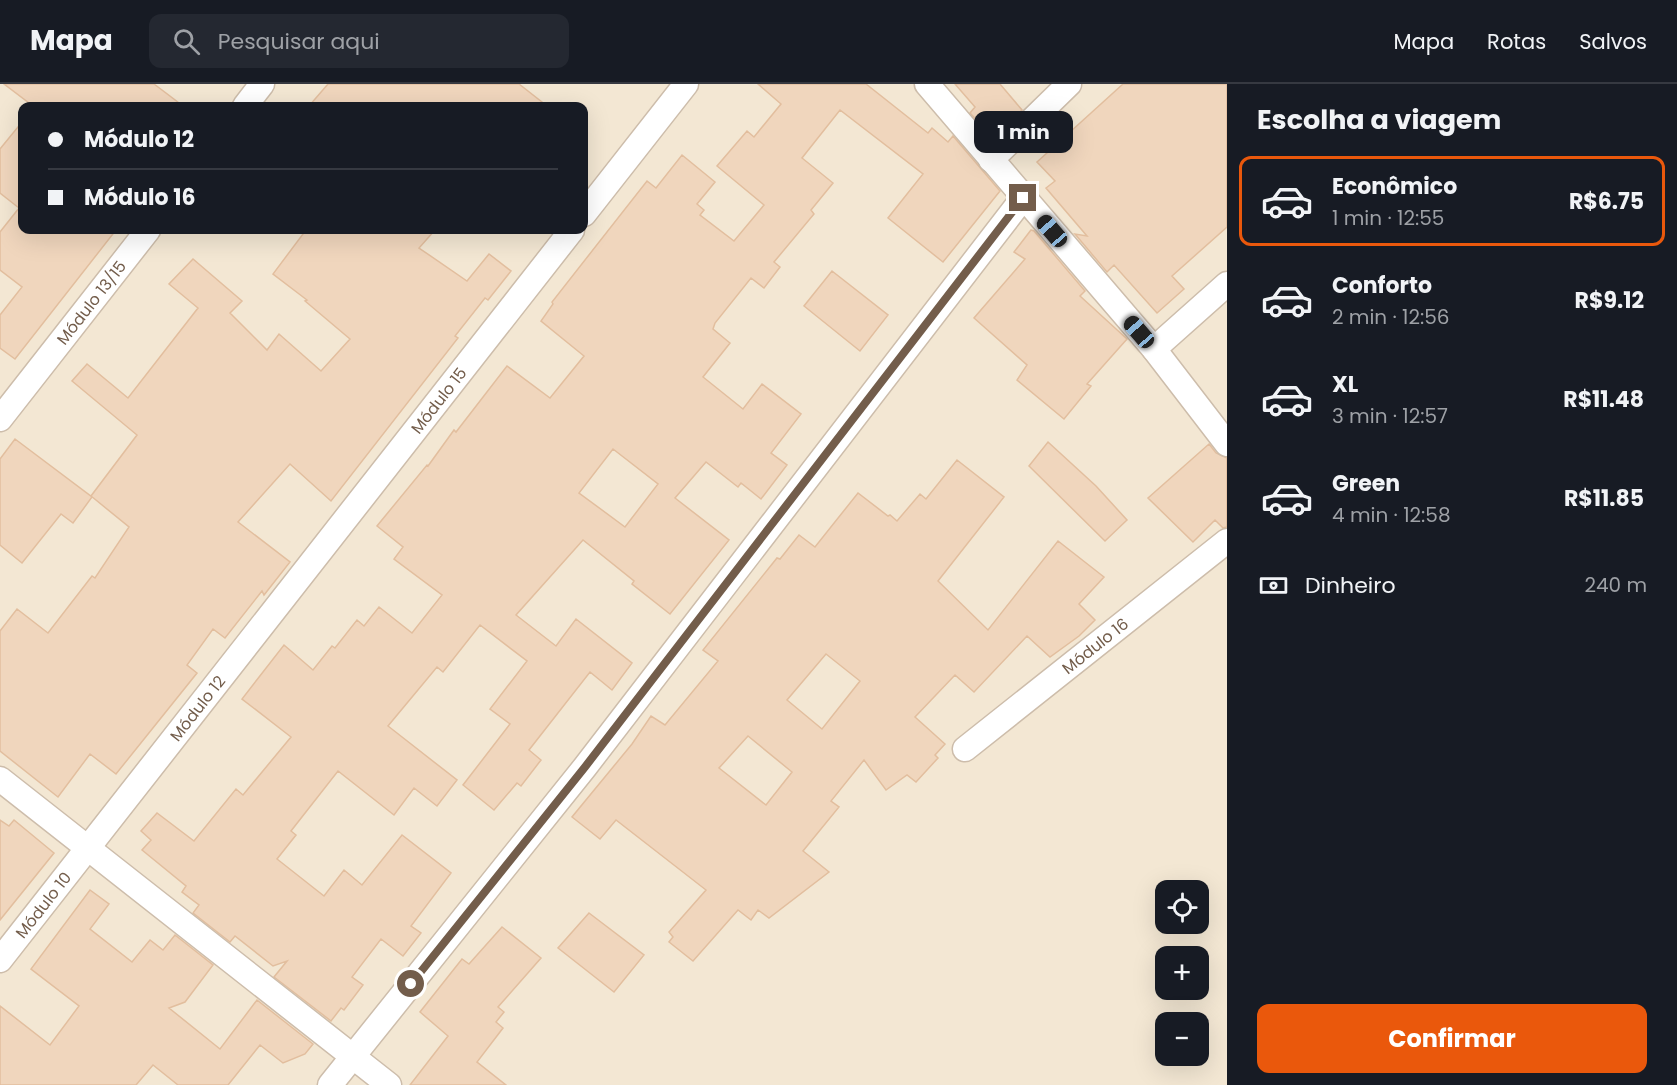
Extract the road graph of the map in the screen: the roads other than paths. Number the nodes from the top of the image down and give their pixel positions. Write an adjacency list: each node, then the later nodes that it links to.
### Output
1 (262, 84): 5 (street)
2 (686, 84): 8 (street)
3 (927, 84): 6 (street)
4 (1069, 84): 6 (street)
5 (247, 102)
6 (991, 160): 7 (street)
7 (1023, 198): 12 (street); 21 (street)
8 (588, 209)
9 (145, 234): 13 (street, Módulo 13/15)
10 (569, 234): 16 (street, Módulo 15)
11 (1227, 285): 12 (street)
12 (1154, 349): 14 (street)
13 (0, 419)
14 (1227, 444)
15 (1227, 541): 17 (street, Módulo 16)
16 (305, 569): 19 (street, Módulo 12)
17 (965, 749)
18 (0, 779): 19 (street)
19 (87, 847): 20 (street, Módulo 10); 21 (street)
20 (0, 960)
21 (353, 1056): 22 (street); 23 (street)
22 (330, 1085)
23 (389, 1085)

